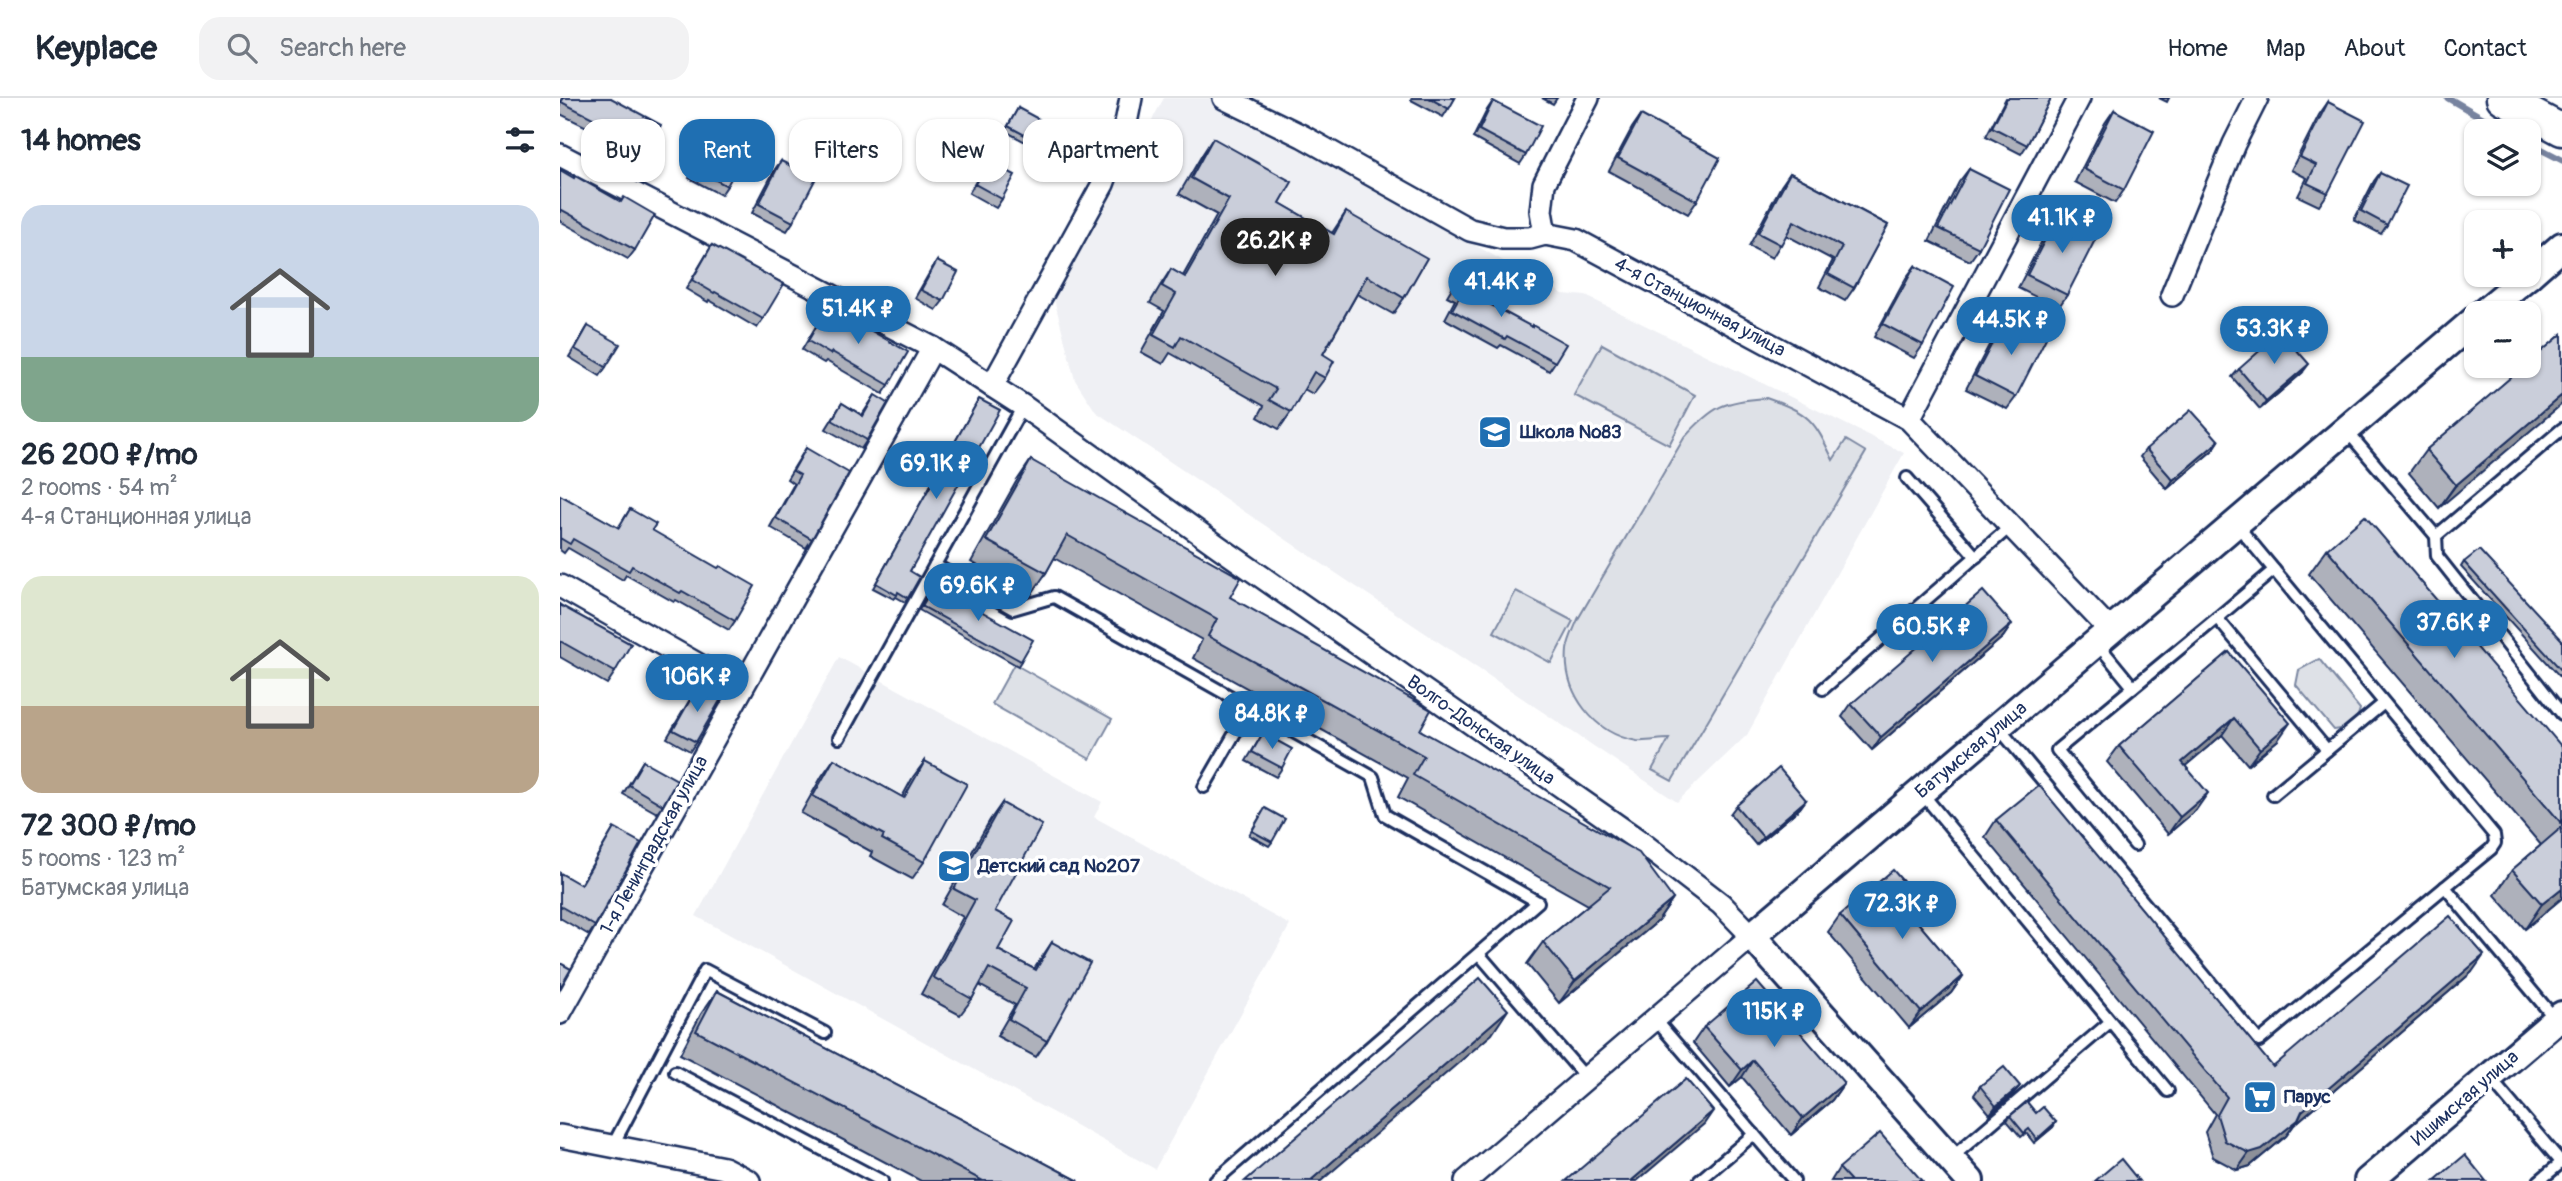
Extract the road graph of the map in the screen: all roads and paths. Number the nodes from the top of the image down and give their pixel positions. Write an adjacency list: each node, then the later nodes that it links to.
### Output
1 (1131, 98): 17 (street)
2 (1224, 98): 9 (street, 4-я Станционная улица)
3 (1588, 98): 9 (street)
4 (2079, 98): 19 (street)
5 (2257, 98): 13 (street)
6 (2502, 98): 7 (main road)
7 (2562, 130)
8 (560, 155): 16 (street, Волго-Донская улица)
9 (1545, 233): 19 (street, 4-я Станционная улица)
10 (2562, 246): 11 (street)
11 (2541, 264)
12 (2514, 287): 14 (street)
13 (2172, 295)
14 (2498, 301)
15 (2464, 329): 21 (street, Батумская улица)
16 (933, 348): 17 (street, Волго-Донская улица); 33 (street, 1-я Ленинградская улица)
17 (992, 386): 18 (street, Волго-Донская улица)
18 (1023, 406): 27 (lane); 46 (street, Волго-Донская улица)
19 (1909, 419): 24 (street, 4-я Станционная улица)
20 (2562, 429): 25 (lane)
21 (2346, 430): 23 (street, Батумская улица); 25 (lane)
22 (1907, 478): 26 (lane)
23 (2236, 524): 28 (lane); 31 (street, Батумская улица)
24 (2011, 526): 26 (lane); 31 (street, 4-я Станционная улица)
25 (2436, 536): 37 (lane)
26 (1976, 557): 34 (lane)
27 (935, 565): 36 (lane); 39 (lane)
28 (2274, 570): 30 (lane); 35 (lane)
29 (560, 586): 33 (street)
30 (2217, 618): 32 (lane); 40 (lane)
31 (2104, 636): 32 (lane); 38 (street, Батумская улица)
32 (2133, 687): 44 (lane)
33 (741, 689): 48 (street, 1-я Ленинградская улица)
34 (1823, 689)
35 (2384, 703): 40 (lane); 45 (lane)
36 (1250, 706): 41 (lane); 47 (lane)
37 (2562, 714)
38 (1998, 727): 42 (street, Батумская улица); 45 (lane)
39 (839, 738)
40 (2327, 750): 43 (lane)
41 (1204, 787)
42 (1921, 792): 46 (street, Батумская улица); 51 (lane)
43 (2273, 795)
44 (2135, 845)
45 (2445, 887): 49 (lane)
46 (1752, 936): 50 (street, Батумская улица); 60 (street, Волго-Донская улица)
47 (1479, 954): 55 (lane); 65 (lane)
48 (560, 1013)
49 (2559, 1018): 54 (street, Ишимская улица)
50 (1655, 1019): 55 (street, Батумская улица); 57 (lane)
51 (2110, 1022): 56 (lane); 60 (lane)
52 (825, 1033): 59 (lane)
53 (675, 1072): 64 (lane)
54 (2490, 1077): 61 (lane); 70 (street, Ишимская улица)
55 (1586, 1078): 66 (street, Батумская улица)
56 (2168, 1091)
57 (1754, 1134): 67 (lane); 68 (lane)
58 (560, 1136): 59 (street)
59 (612, 1147): 62 (street)
60 (1950, 1159): 69 (street, Волго-Донская улица)
61 (2562, 1162): 71 (lane)
62 (720, 1174): 63 (street)
63 (749, 1181)
64 (883, 1181)
65 (1216, 1181)
66 (1466, 1181)
67 (1699, 1181)
68 (1794, 1181)
69 (1970, 1181)
70 (2368, 1181)
71 (2539, 1181)

